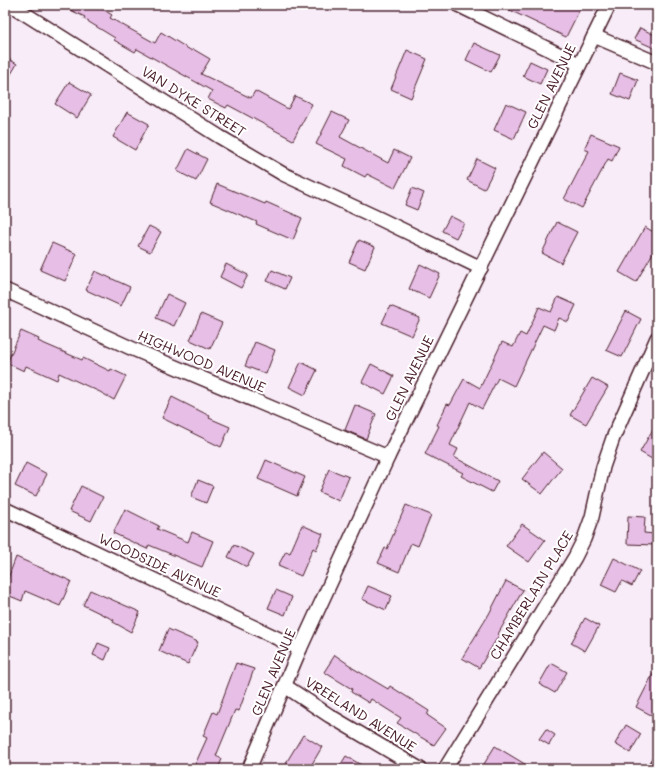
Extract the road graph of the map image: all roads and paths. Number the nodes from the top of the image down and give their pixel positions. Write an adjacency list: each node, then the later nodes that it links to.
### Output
1 (10, 5): 7 (street, VAN DYKE STREET)
2 (458, 5): 6 (street)
3 (609, 5): 4 (street, GLEN AVENUE)
4 (594, 36): 5 (street); 6 (street, GLEN AVENUE)
5 (657, 63)
6 (579, 64): 7 (street, GLEN AVENUE)
7 (481, 268): 10 (street, GLEN AVENUE)
8 (5, 290): 10 (street, HIGHWOOD AVENUE)
9 (657, 338): 17 (street, CHAMBERLAIN PLACE)
10 (388, 457): 12 (street, GLEN AVENUE)
11 (5, 510): 12 (street, WOODSIDE AVENUE)
12 (300, 649): 13 (street, GLEN AVENUE)
13 (285, 686): 15 (street, GLEN AVENUE); 16 (street, VREELAND AVENUE)
14 (657, 764): 18 (street)
15 (249, 769)
16 (420, 769)
17 (445, 769)
18 (654, 769)

